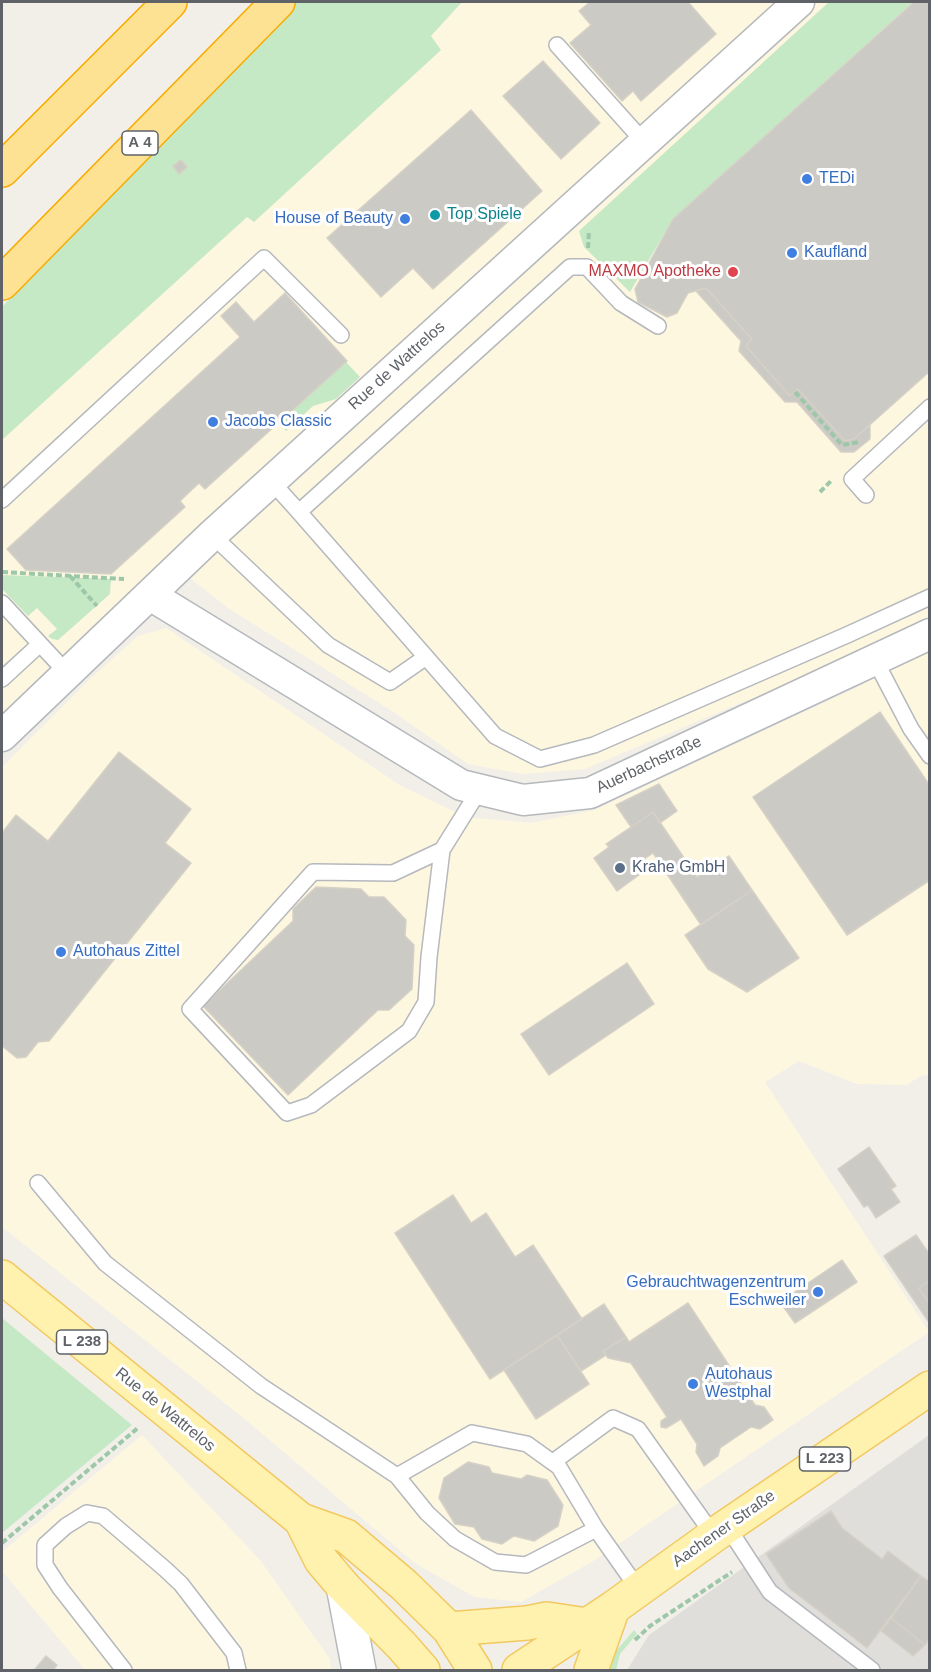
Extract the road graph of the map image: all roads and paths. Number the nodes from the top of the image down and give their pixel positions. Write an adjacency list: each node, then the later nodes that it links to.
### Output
1 (170, 2): 6 (highway)
2 (278, 2): 7 (highway, A 4)
3 (799, 2): 5 (street, Rue de Wattrelos)
4 (557, 45): 5 (lane)
5 (644, 142): 13 (street, Rue de Wattrelos)
6 (2, 170)
7 (2, 283)
8 (658, 326): 16 (lane)
9 (341, 335): 15 (lane)
10 (795, 392): 12 (path)
11 (930, 407): 14 (lane)
12 (865, 437)
13 (271, 481): 16 (lane); 17 (street, Rue de Wattrelos)
14 (866, 495)
15 (2, 500)
16 (300, 512): 26 (lane)
17 (212, 535): 20 (street, Rue de Wattrelos); 26 (lane)
18 (2, 572): 19 (path)
19 (70, 575): 20 (path); 23 (path)
20 (150, 595): 28 (street, Rue de Wattrelos); 32 (street, Auerbachstraße)
21 (930, 597): 26 (lane)
22 (2, 603): 25 (lane)
23 (98, 607)
24 (930, 634): 27 (street, Auerbachstraße)
25 (40, 644): 28 (lane); 29 (lane)
26 (426, 657)
27 (875, 660): 31 (lane); 32 (street, Auerbachstraße)
28 (68, 674): 30 (street, Rue de Wattrelos)
29 (2, 679)
30 (2, 736)
31 (930, 756)
32 (480, 789): 33 (lane)
33 (442, 850): 33 (lane)
34 (38, 1183): 39 (lane)
35 (2, 1277): 37 (main road, Rue de Wattrelos / L 238)
36 (926, 1398): 42 (main road, Aachener Straße / L 223)
37 (162, 1407): 40 (main road, Rue de Wattrelos / L 238); 43 (path)
38 (553, 1462): 39 (lane); 41 (lane); 42 (lane)
39 (397, 1476): 41 (lane)
40 (301, 1520): 45 (main road, Rue de Wattrelos / L 238); 47 (main road, Rue de Wattrelos / L 238)
41 (596, 1528): 46 (lane)
42 (721, 1531): 44 (lane); 46 (main road, Aachener Straße / L 223)
43 (2, 1543)
44 (749, 1560): 48 (path); 56 (lane)
45 (343, 1586): 51 (main road); 52 (main road, Rue de Wattrelos / L 238)
46 (613, 1608): 47 (main road); 54 (main road, Aachener Straße / L 223); 55 (main road)
47 (449, 1629): 53 (main road, Rue de Wattrelos / L 238)
48 (632, 1643)
49 (124, 1671): 50 (lane)
50 (238, 1671)
51 (359, 1671)
52 (423, 1671)
53 (475, 1671)
54 (519, 1671)
55 (591, 1671)
56 (872, 1671)

